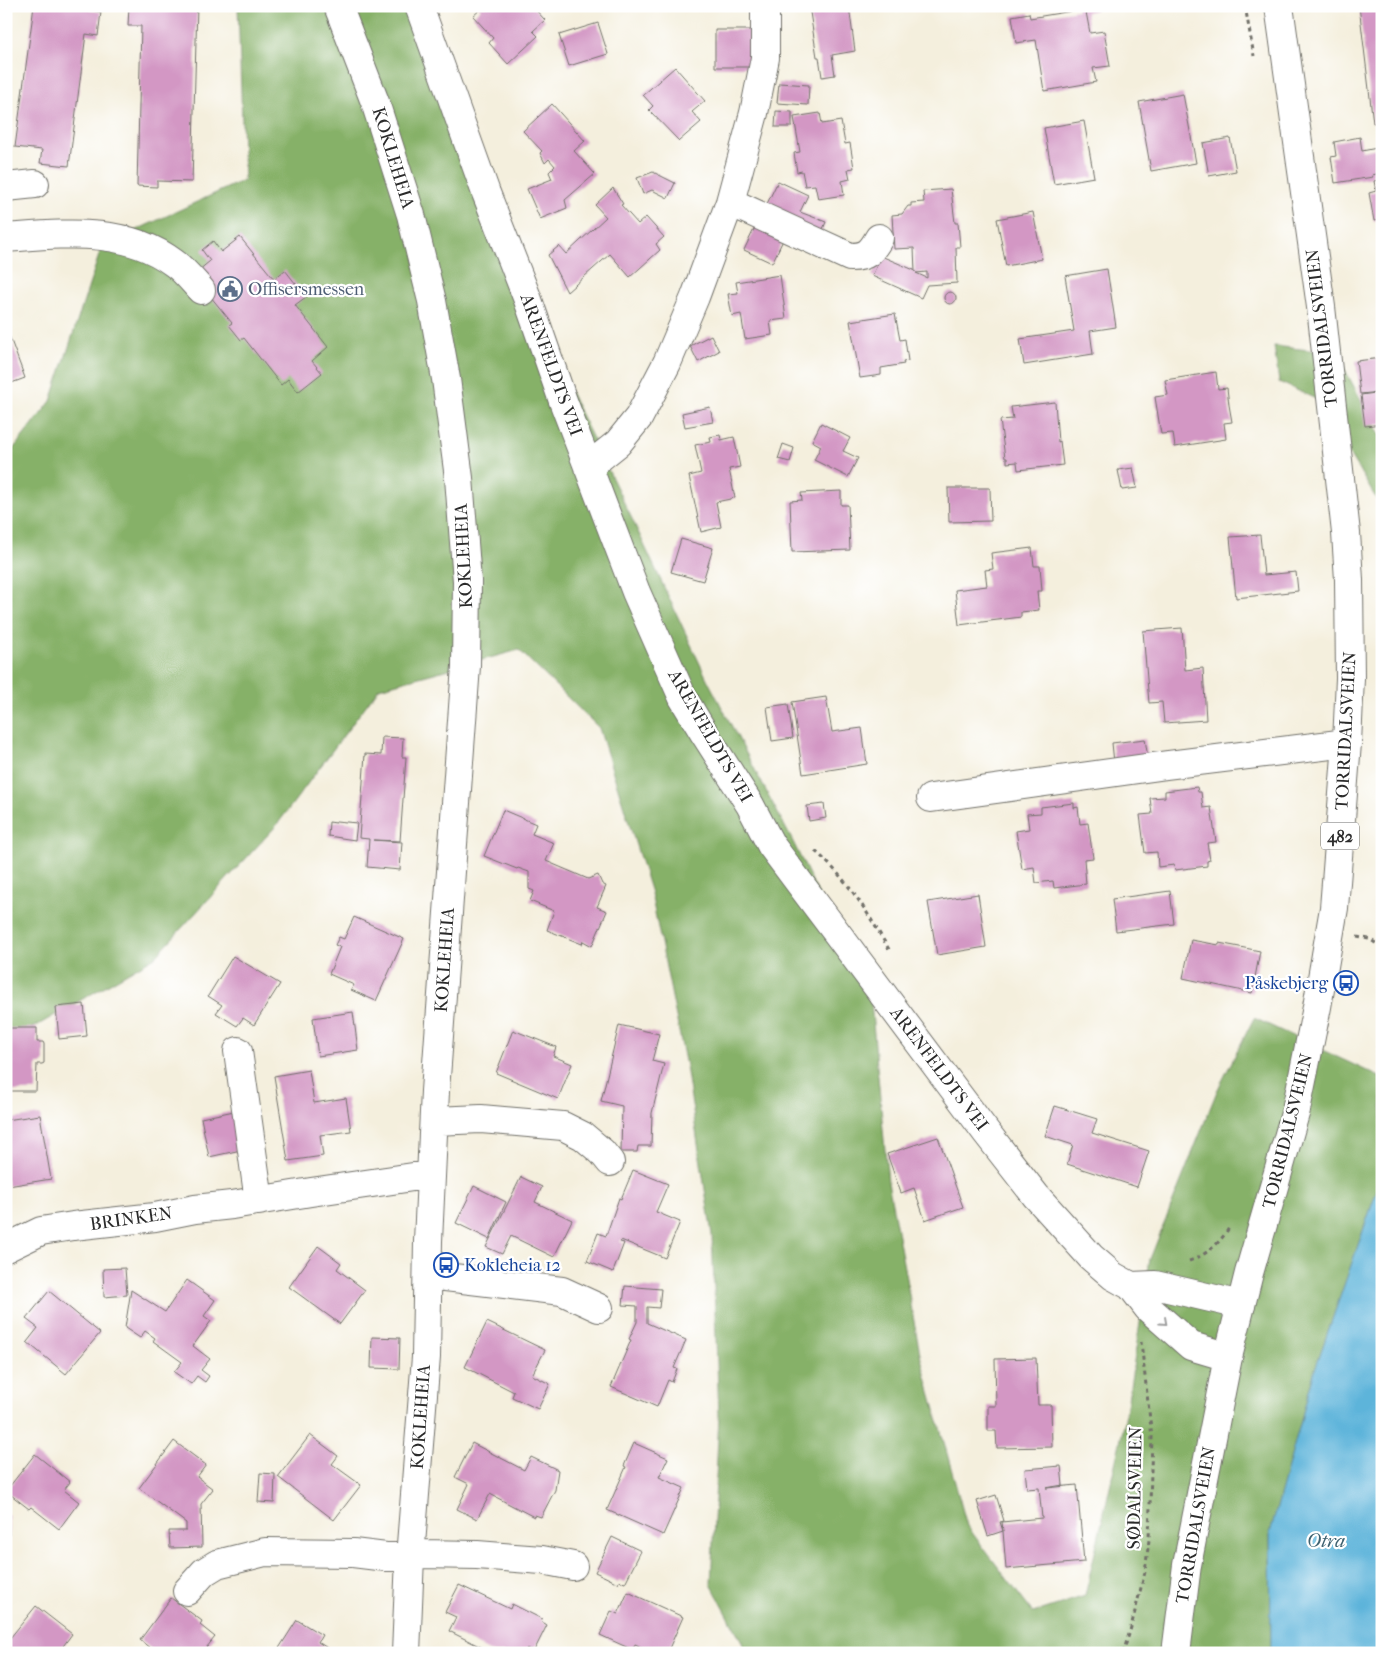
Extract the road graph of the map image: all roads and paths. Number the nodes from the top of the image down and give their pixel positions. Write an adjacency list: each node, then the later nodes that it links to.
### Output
1 (338, 6): 19 (street, KOKLEHEIA)
2 (419, 6): 13 (street, ARENFELDTS VEI)
3 (765, 6): 9 (street)
4 (1245, 6): 6 (path)
5 (1279, 6): 14 (street, TORRIDALSVEIEN / 482)
6 (1256, 64)
7 (35, 184): 8 (street)
8 (6, 187)
9 (730, 202): 11 (street); 13 (street)
10 (6, 238): 12 (street)
11 (879, 238)
12 (201, 290)
13 (588, 467): 27 (street, ARENFELDTS VEI)
14 (1347, 743): 15 (street); 28 (street, TORRIDALSVEIEN / 482)
15 (930, 798)
16 (811, 848): 17 (path)
17 (892, 955)
18 (238, 1050): 22 (street)
19 (434, 1121): 20 (street); 21 (street, KOKLEHEIA)
20 (610, 1162)
21 (431, 1177): 22 (street, BRINKEN); 26 (street, KOKLEHEIA)
22 (259, 1201): 24 (street, BRINKEN)
23 (1234, 1220): 25 (path)
24 (6, 1248)
25 (1184, 1263)
26 (428, 1277): 29 (street); 32 (street, KOKLEHEIA)
27 (1131, 1286): 28 (street); 31 (street, ARENFELDTS VEI, one-way to 31)
28 (1241, 1305): 31 (street, TORRIDALSVEIEN / 482)
29 (599, 1308)
30 (1141, 1337): 36 (path, SØDALSVEIEN)
31 (1228, 1357): 37 (street, TORRIDALSVEIEN / 482)
32 (410, 1557): 33 (street); 34 (street); 35 (street, KOKLEHEIA)
33 (573, 1566)
34 (187, 1591)
35 (406, 1653)
36 (1123, 1653)
37 (1176, 1653)

